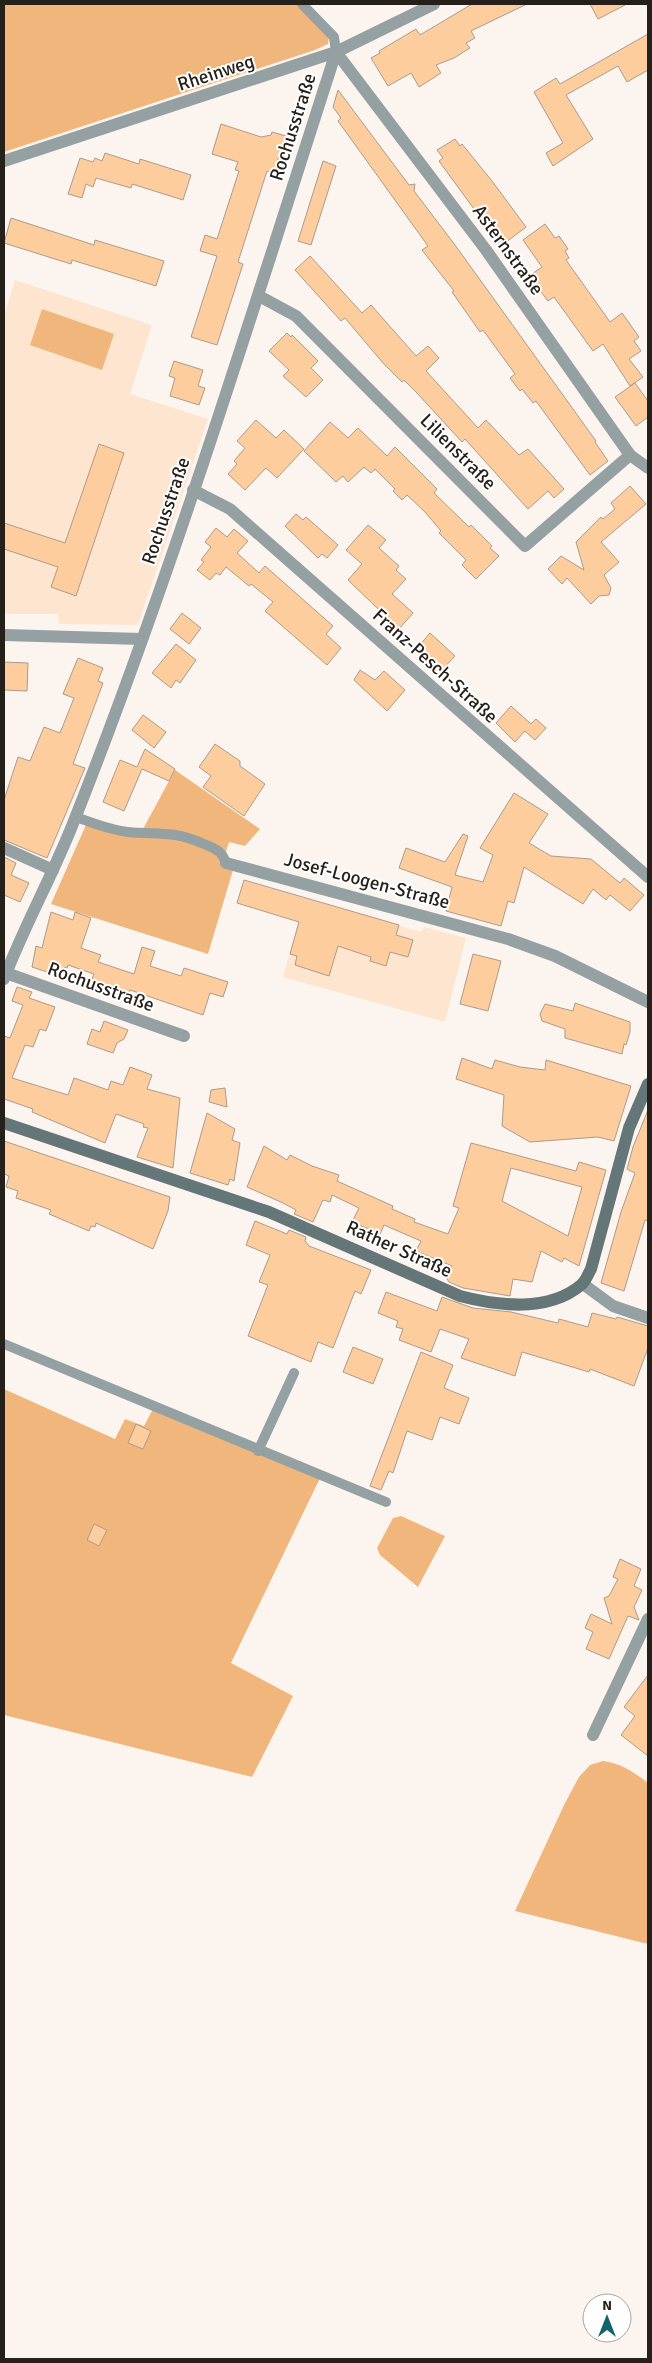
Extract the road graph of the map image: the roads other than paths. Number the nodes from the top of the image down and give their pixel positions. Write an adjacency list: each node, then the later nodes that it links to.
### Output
1 (302, 4): 3 (lane)
2 (434, 4): 3 (street, Rheinweg)
3 (336, 52): 4 (street, Rheinweg); 5 (street, Rochusstraße); 6 (street, Asternstraße)
4 (4, 162)
5 (259, 296): 6 (street, Lilienstraße); 8 (street, Rochusstraße)
6 (630, 455): 7 (street, Asternstraße)
7 (648, 468)
8 (193, 490): 10 (street, Rochusstraße); 15 (street, Franz-Pesch-Straße)
9 (4, 635): 10 (street)
10 (141, 639): 11 (street, Rochusstraße)
11 (76, 817): 13 (lane, Josef-Loogen-Straße); 14 (street, Rochusstraße)
12 (4, 848): 14 (street)
13 (226, 863): 17 (street, Josef-Loogen-Straße)
14 (53, 870): 16 (street, Rochusstraße)
15 (648, 877)
16 (5, 976): 18 (street, Rochusstraße)
17 (648, 1002)
18 (184, 1036)
19 (648, 1084): 21 (main road)
20 (4, 1123): 21 (main road, Rather Straße)
21 (582, 1284): 22 (street)
22 (648, 1318)
23 (4, 1344): 25 (lane)
24 (294, 1373): 25 (lane)
25 (258, 1451): 26 (lane)
26 (386, 1502)
27 (648, 1619): 28 (street)
28 (593, 1735)

